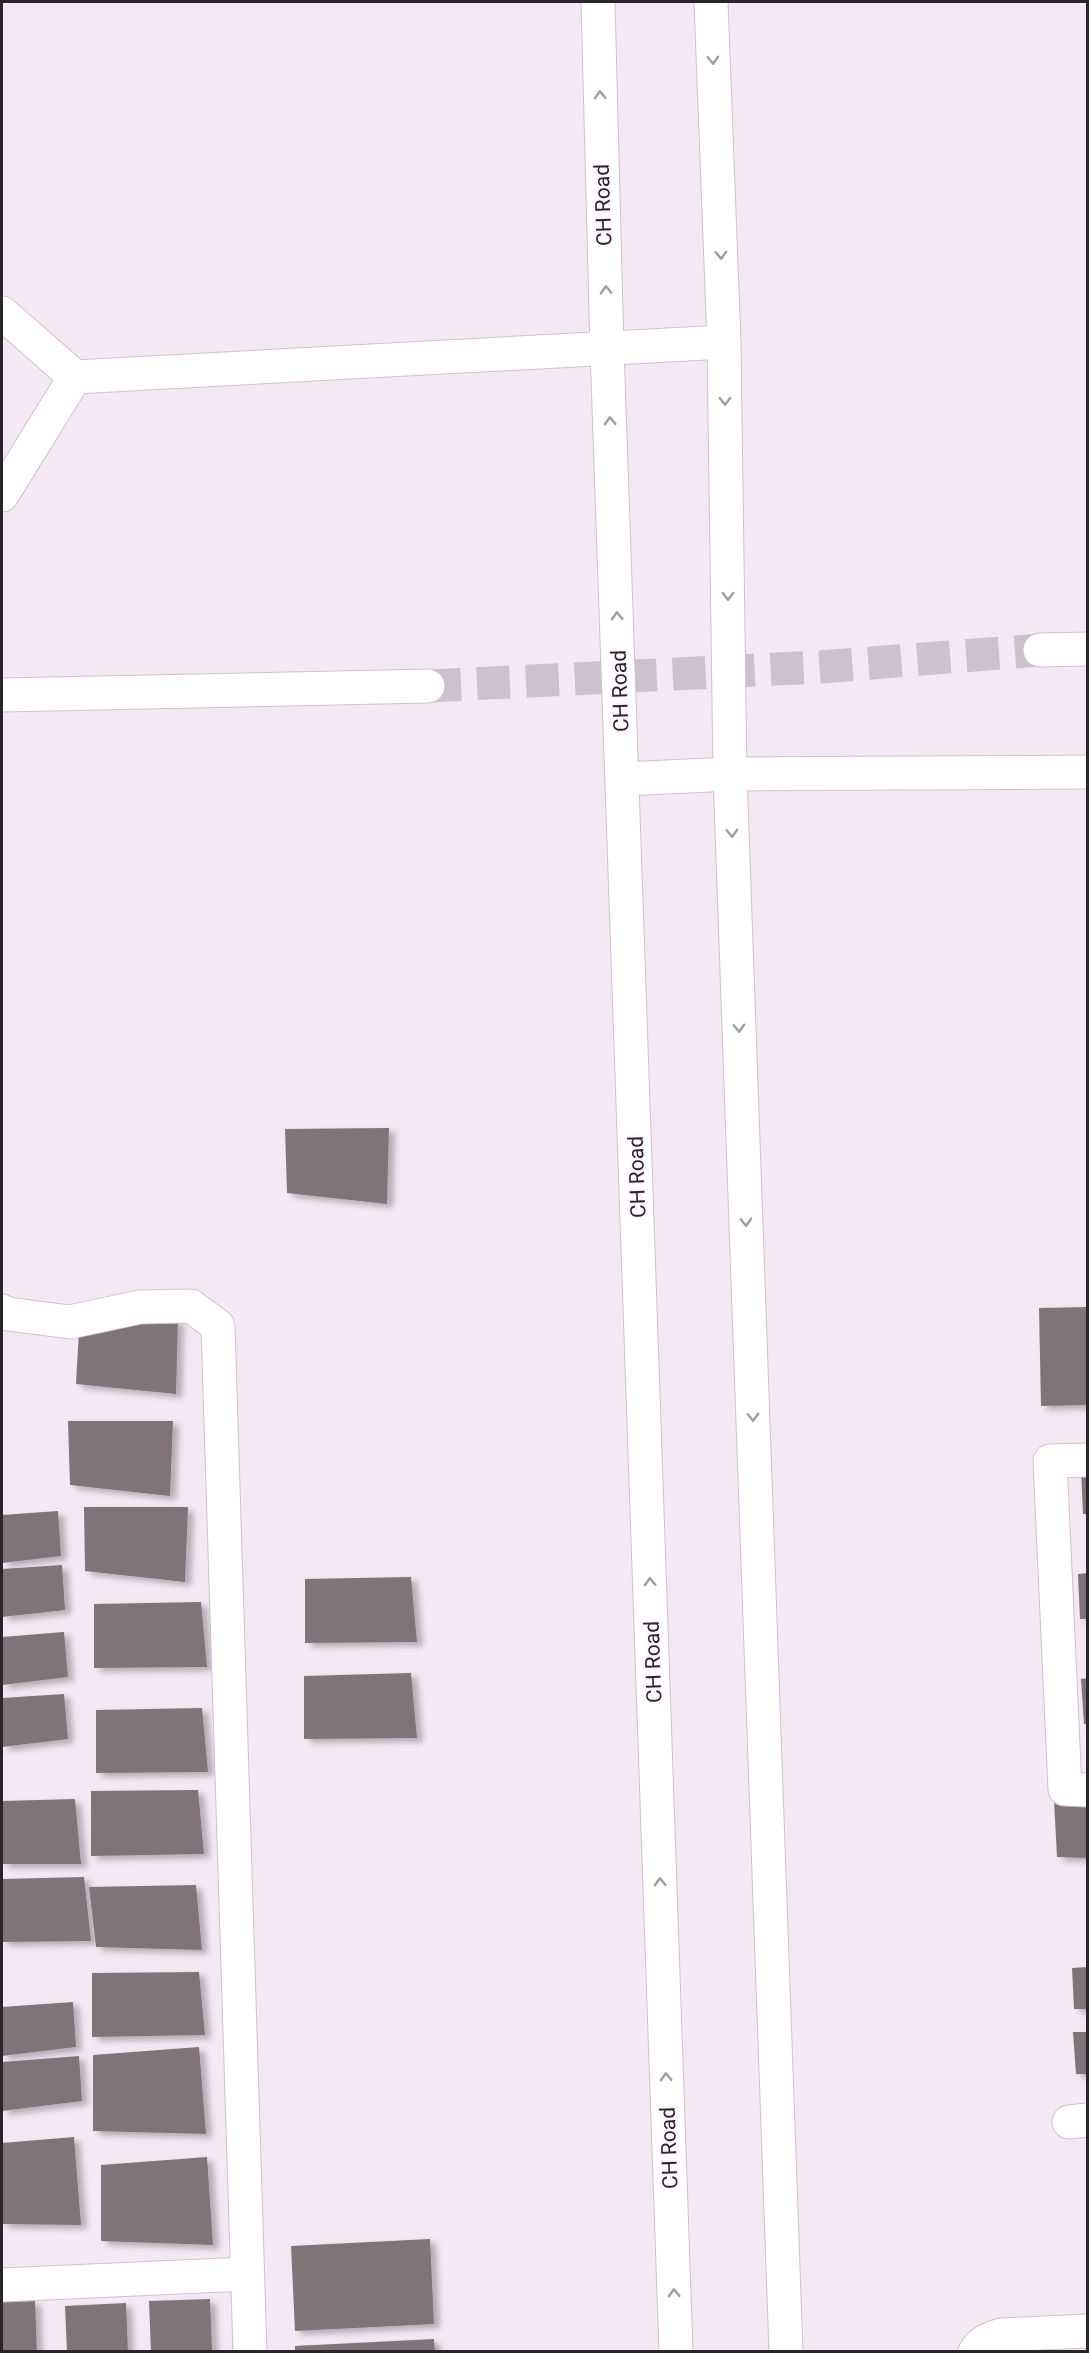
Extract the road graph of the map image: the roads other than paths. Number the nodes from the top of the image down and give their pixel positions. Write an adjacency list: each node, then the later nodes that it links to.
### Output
1 (598, 2): 5 (street, CH Road, one-way to 1)
2 (711, 2): 4 (street, one-way to 4)
3 (2, 313): 6 (street)
4 (724, 342): 5 (street); 13 (street, one-way to 13)
5 (607, 349): 6 (street); 14 (street, CH Road, one-way to 5)
6 (75, 377): 7 (street)
7 (2, 495)
8 (1088, 649): 9 (street)
9 (1040, 650)
10 (428, 686): 11 (street)
11 (2, 694)
12 (1088, 772): 13 (street)
13 (730, 774): 14 (street); 23 (street, one-way to 23)
14 (624, 779): 22 (street, CH Road, one-way to 14)
15 (2, 1311): 18 (street)
16 (1088, 1460): 17 (street)
17 (1088, 1790)
18 (247, 2274): 19 (street); 21 (street)
19 (2, 2285)
20 (1088, 2331): 24 (street)
21 (250, 2352)
22 (676, 2352)
23 (786, 2352)
24 (975, 2352)

